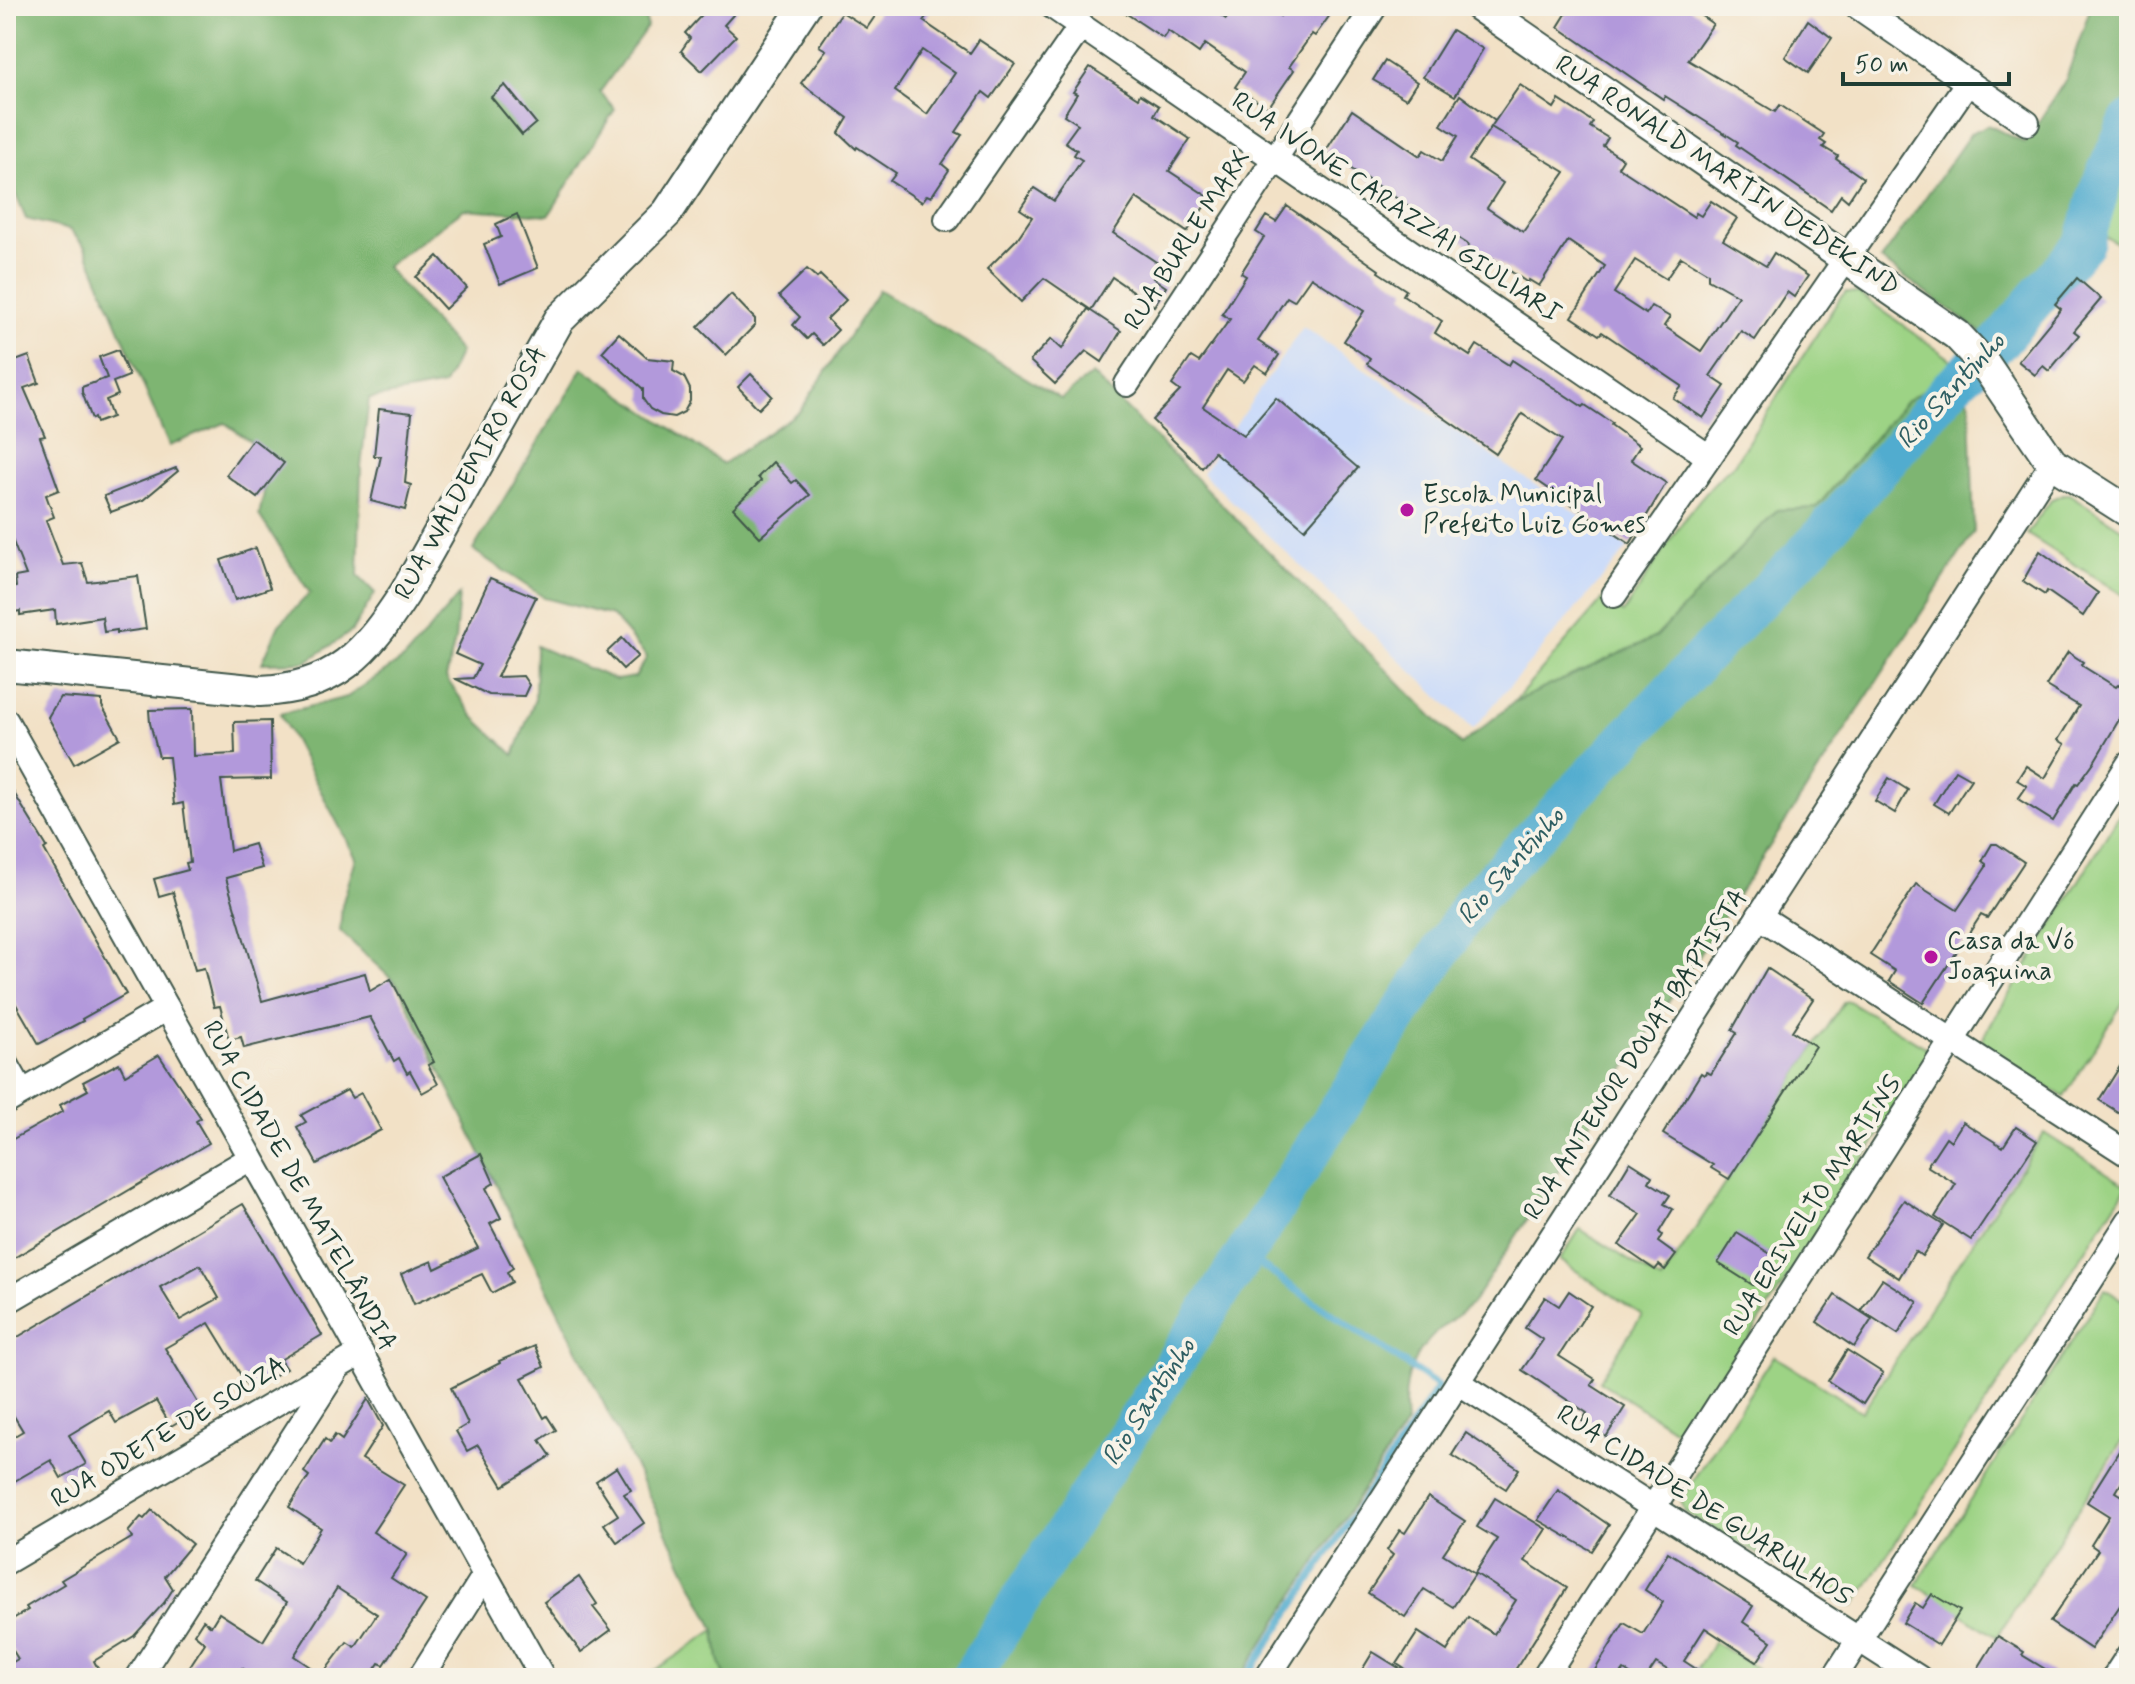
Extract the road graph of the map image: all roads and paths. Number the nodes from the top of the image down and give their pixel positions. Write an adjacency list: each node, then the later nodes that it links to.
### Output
1 (805, 6): 17 (street, RUA WALDEMIRO ROSA)
2 (1052, 6): 6 (street, RUA IVONE CARAZZAI GIULIARI)
3 (1375, 6): 9 (street, RUA BURLE MARX)
4 (1479, 6): 11 (street, RUA RONALD MARTIN DEDEKIND)
5 (1857, 6): 7 (street)
6 (1081, 26): 9 (street, RUA IVONE CARAZZAI GIULIARI); 10 (street)
7 (1968, 82): 8 (street); 11 (street)
8 (2027, 123)
9 (1275, 159): 12 (street, RUA BURLE MARX); 13 (street, RUA IVONE CARAZZAI GIULIARI)
10 (947, 219)
11 (1846, 258): 13 (street); 14 (street, RUA RONALD MARTIN DEDEKIND)
12 (1127, 384)
13 (1709, 457): 16 (street)
14 (2052, 463): 15 (street); 20 (street, RUA ANTENOR DOUAT BAPTISTA)
15 (2129, 512)
16 (1614, 595)
17 (6, 665)
18 (6, 721): 21 (street, RUA CIDADE DE MATELÂNDIA)
19 (2129, 764): 22 (street, RUA ERIVELTO MARTINS)
20 (1759, 916): 22 (street); 31 (street, RUA ANTENOR DOUAT BAPTISTA)
21 (167, 1008): 24 (street); 26 (street, RUA CIDADE DE MATELÂNDIA)
22 (1952, 1040): 25 (street); 32 (street, RUA ERIVELTO MARTINS)
23 (6, 1064): 24 (street)
24 (14, 1097)
25 (2129, 1155)
26 (251, 1158): 28 (street); 29 (street, RUA CIDADE DE MATELÂNDIA)
27 (2129, 1221): 35 (street)
28 (6, 1302)
29 (361, 1353): 30 (street, RUA ODETE DE SOUZA); 34 (street, RUA CIDADE DE MATELÂNDIA)
30 (338, 1366): 33 (street, RUA ODETE DE SOUZA); 37 (street)
31 (1458, 1382): 32 (street, RUA CIDADE DE GUARULHOS); 40 (street, RUA ANTENOR DOUAT BAPTISTA)
32 (1653, 1507): 35 (street, RUA CIDADE DE GUARULHOS); 41 (street, RUA ERIVELTO MARTINS)
33 (6, 1562)
34 (485, 1575): 38 (street); 39 (street, RUA CIDADE DE MATELÂNDIA)
35 (1859, 1639): 42 (street); 43 (street, RUA CIDADE DE GUARULHOS)
36 (2129, 1655): 44 (street)
37 (138, 1678)
38 (420, 1678)
39 (543, 1678)
40 (1267, 1678)
41 (1544, 1678)
42 (1834, 1678)
43 (1919, 1678)
44 (2114, 1678)

